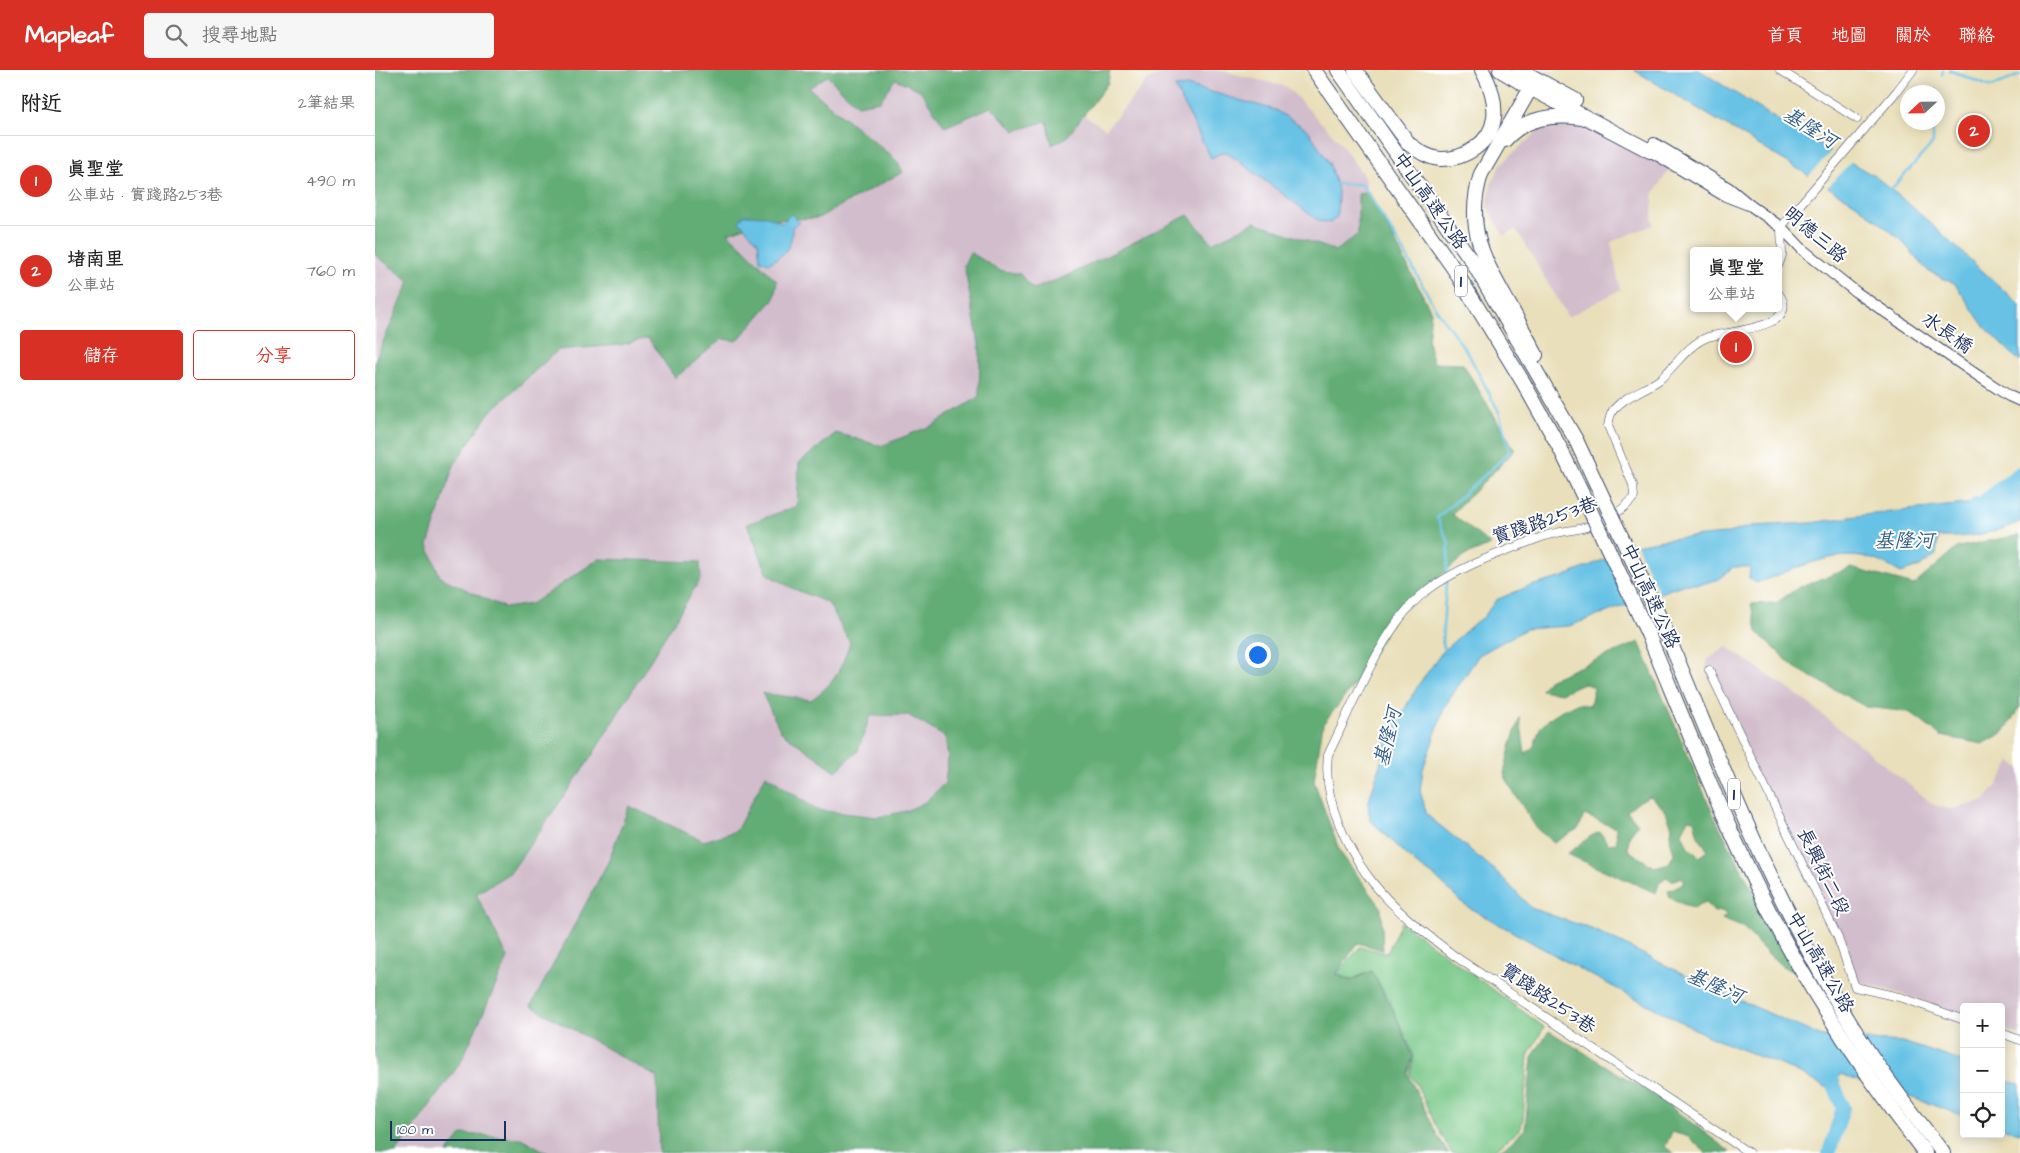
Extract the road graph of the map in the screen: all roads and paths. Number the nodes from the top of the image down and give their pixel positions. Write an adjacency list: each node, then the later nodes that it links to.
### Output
1 (1314, 70): 24 (highway, 中山高速公路 / 1, bridge)
2 (1338, 70): 19 (highway, 中山高速公路 / 1)
3 (1355, 70): 4 (highway)
4 (1482, 70)
5 (1500, 70): 9 (highway)
6 (1520, 70): 9 (highway)
7 (1780, 70): 10 (street)
8 (1913, 70): 14 (street)
9 (1533, 84): 11 (highway); 12 (highway); 13 (highway)
10 (1857, 119)
11 (1595, 120): 12 (highway); 13 (highway)
12 (1652, 147): 14 (street, 明德三路)
13 (1493, 153): 19 (highway)
14 (1781, 227): 15 (street); 16 (street, 明德三路)
15 (1782, 247)
16 (1856, 292): 18 (street, 水長橋)
17 (1780, 312): 25 (street, 實踐路253巷)
18 (2020, 401)
19 (1575, 440): 26 (highway, 中山高速公路 / 1, bridge)
20 (1709, 670): 21 (street, 長興街二段)
21 (1960, 1019)
22 (2005, 1034): 23 (street)
23 (2020, 1040)
24 (1923, 1151)
25 (1746, 1152)
26 (1943, 1152)

